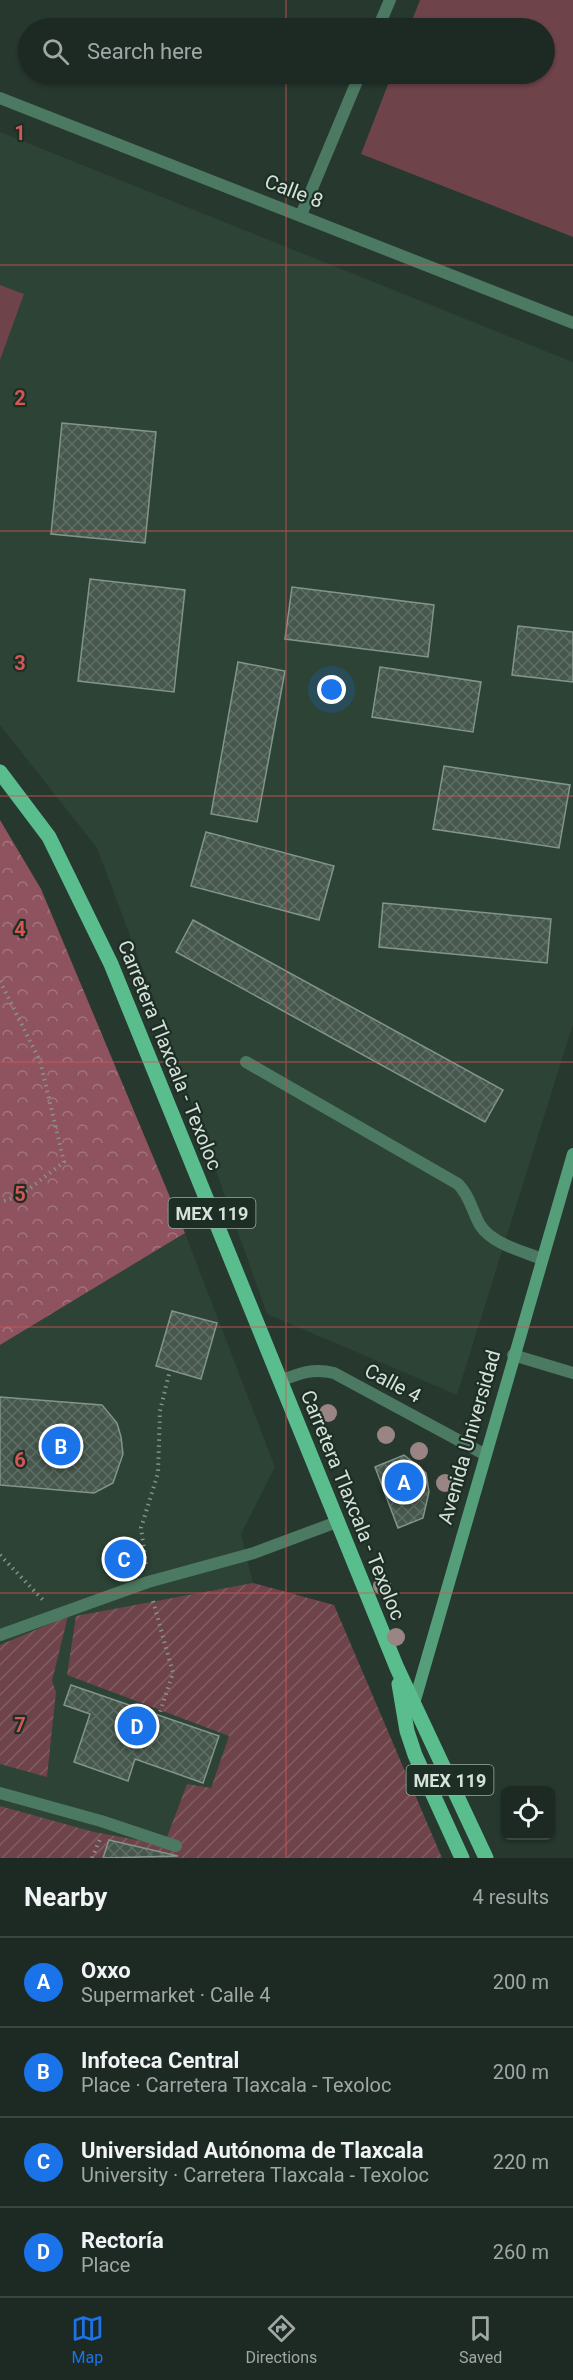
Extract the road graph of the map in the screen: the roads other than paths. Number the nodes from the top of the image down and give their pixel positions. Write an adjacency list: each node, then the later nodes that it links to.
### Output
1 (390, 0): 2 (street)
2 (382, 18)
3 (356, 84): 5 (street)
4 (0, 98): 5 (street, Calle 8)
5 (301, 215): 6 (street, Calle 8)
6 (573, 322)
7 (0, 771): 13 (main road, Carretera Tlaxcala - Texoloc / MEX 119)
8 (246, 1062): 10 (street)
9 (573, 1154): 10 (street, Avenida Universidad)
10 (542, 1259): 11 (street, Avenida Universidad)
11 (513, 1355): 12 (street); 14 (street, Avenida Universidad)
12 (573, 1372)
13 (280, 1381): 14 (street, Calle 4); 15 (main road, Carretera Tlaxcala - Texoloc / MEX 119)
14 (484, 1454): 18 (street, Avenida Universidad)
15 (337, 1522): 16 (street); 17 (main road, Carretera Tlaxcala - Texoloc / MEX 119)
16 (0, 1635)
17 (397, 1668): 18 (main road, Carretera Tlaxcala - Texoloc / MEX 119); 19 (main road, Carretera Tlaxcala - Texoloc / MEX 119)
18 (414, 1703): 19 (street, Avenida Universidad); 23 (main road, Carretera Tlaxcala - Texoloc / MEX 119)
19 (407, 1731): 22 (main road, Carretera Tlaxcala - Texoloc / MEX 119)
20 (0, 1793): 21 (street)
21 (176, 1846)
22 (462, 1858)
23 (486, 1858)

